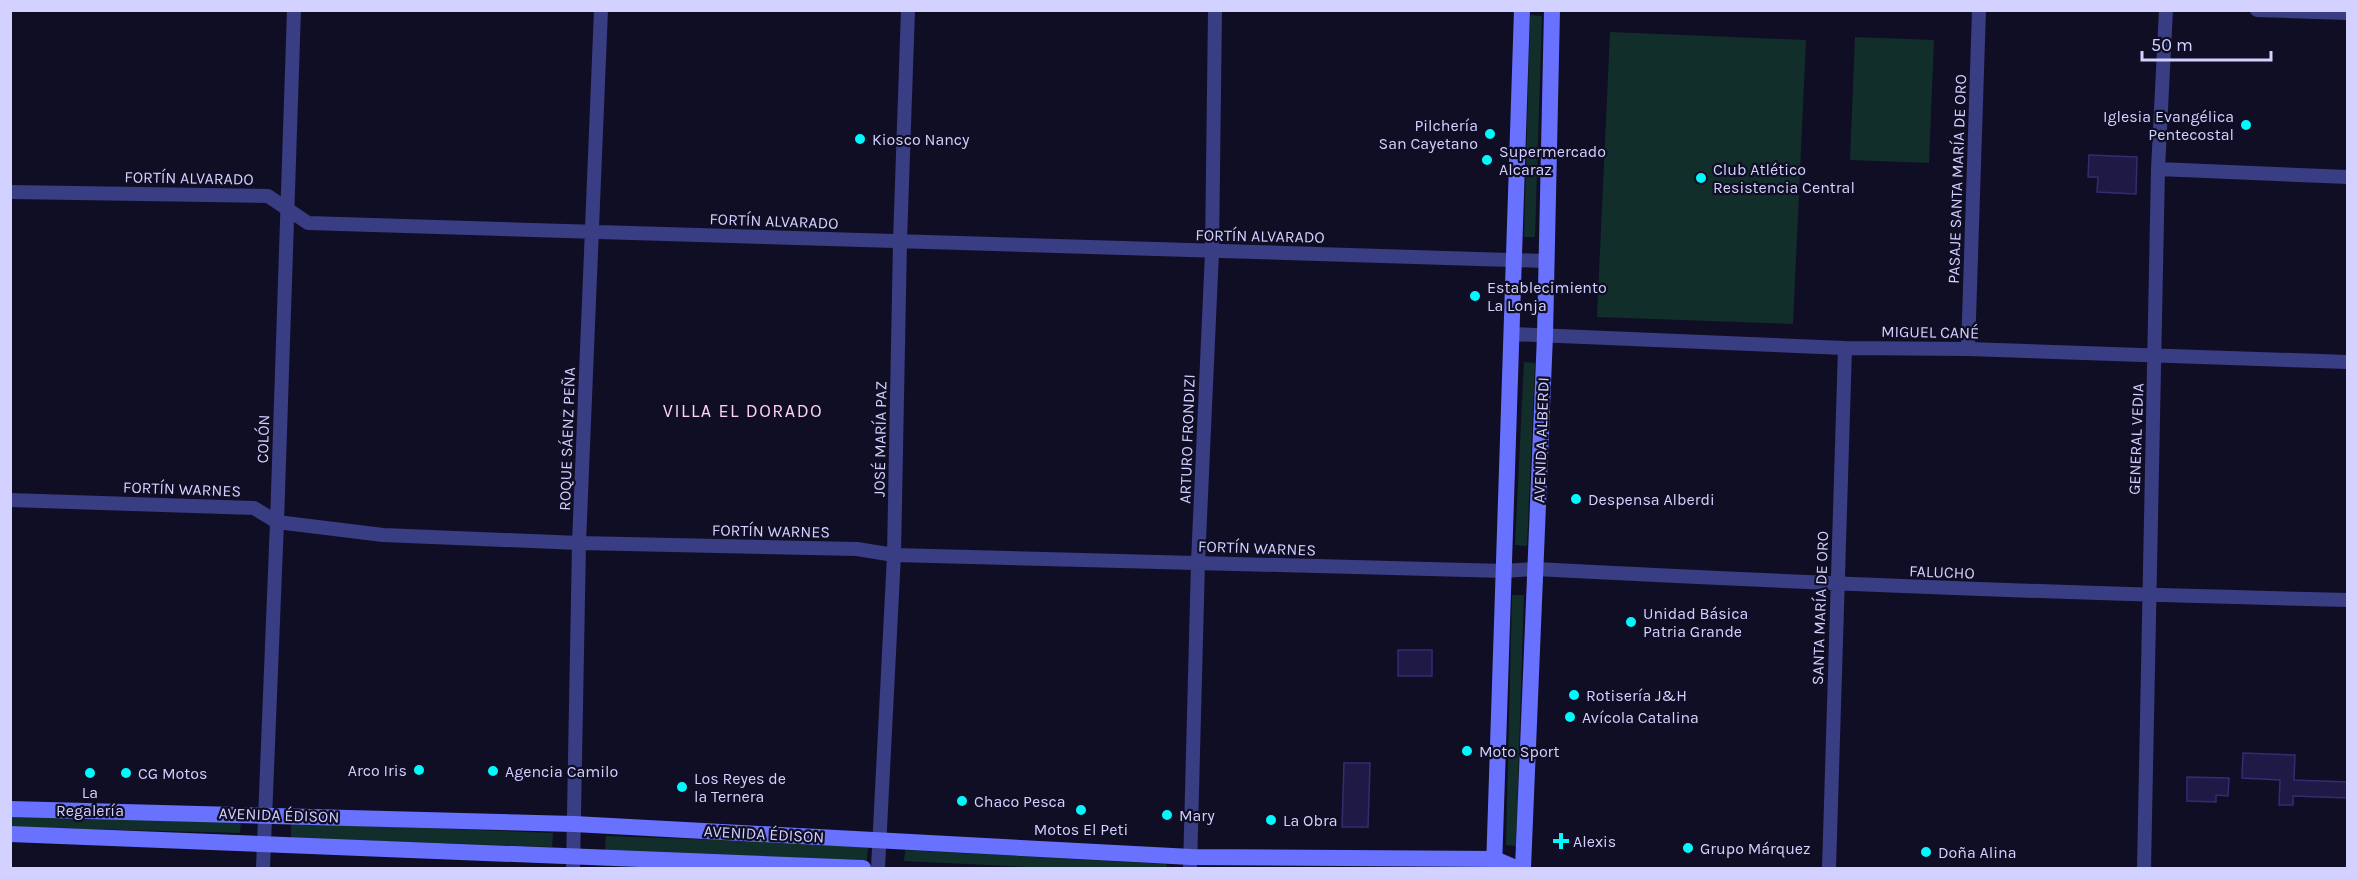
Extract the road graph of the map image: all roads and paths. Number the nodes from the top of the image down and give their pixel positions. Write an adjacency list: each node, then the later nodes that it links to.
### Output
1 (294, 10): 15 (street, COLÓN)
2 (601, 10): 16 (street, ROQUE SÁENZ PEÑA)
3 (908, 10): 17 (street, JOSÉ MARÍA PAZ)
4 (1215, 10): 18 (street, ARTURO FRONDIZI)
5 (1522, 10): 19 (main road, AVENIDA ALBERDI)
6 (1552, 10): 20 (main road, AVENIDA ALBERDI)
7 (1979, 10): 24 (street, PASAJE SANTA MARÍA DE ORO)
8 (2166, 10): 12 (street, GENERAL VEDIA)
9 (2257, 10): 10 (street)
10 (2317, 11): 11 (street)
11 (2348, 13)
12 (2158, 169): 13 (street); 25 (street, GENERAL VEDIA)
13 (2348, 177)
14 (10, 192): 15 (street, FORTÍN ALVARADO)
15 (286, 207): 16 (street, FORTÍN ALVARADO); 28 (street, COLÓN)
16 (592, 232): 17 (street, FORTÍN ALVARADO); 29 (street, ROQUE SÁENZ PEÑA)
17 (900, 241): 18 (street, FORTÍN ALVARADO); 30 (street, JOSÉ MARÍA PAZ)
18 (1212, 252): 19 (street, FORTÍN ALVARADO); 31 (street, ARTURO FRONDIZI)
19 (1514, 259): 20 (street, FORTÍN ALVARADO); 21 (main road, AVENIDA ALBERDI)
20 (1546, 261): 22 (main road, AVENIDA ALBERDI)
21 (1511, 334): 22 (street, MIGUEL CANÉ); 33 (main road, AVENIDA ALBERDI)
22 (1545, 335): 23 (street, MIGUEL CANÉ); 32 (main road, AVENIDA ALBERDI)
23 (1845, 348): 24 (street, MIGUEL CANÉ); 34 (street, SANTA MARÍA DE ORO)
24 (1968, 349): 25 (street, MIGUEL CANÉ)
25 (2155, 356): 26 (street, MIGUEL CANÉ); 35 (street, GENERAL VEDIA)
26 (2348, 362)
27 (10, 500): 28 (street, FORTÍN WARNES)
28 (277, 522): 29 (street, FORTÍN WARNES); 38 (street, COLÓN)
29 (579, 543): 30 (street, FORTÍN WARNES); 39 (street, ROQUE SÁENZ PEÑA)
30 (894, 555): 31 (street, FORTÍN WARNES); 41 (street, JOSÉ MARÍA PAZ)
31 (1198, 562): 33 (street, FORTÍN WARNES); 44 (street, ARTURO FRONDIZI)
32 (1536, 569): 33 (street, FORTÍN WARNES); 34 (street, FALUCHO); 50 (main road, AVENIDA ALBERDI)
33 (1504, 571): 45 (main road, AVENIDA ALBERDI)
34 (1838, 584): 35 (street, FALUCHO); 51 (street, SANTA MARÍA DE ORO)
35 (2148, 596): 36 (street, FALUCHO); 52 (street, GENERAL VEDIA)
36 (2348, 600)
37 (10, 809): 38 (main road, AVENIDA ÉDISON)
38 (266, 815): 39 (main road, AVENIDA ÉDISON); 42 (street, COLÓN)
39 (574, 824): 41 (main road, AVENIDA ÉDISON); 43 (street, ROQUE SÁENZ PEÑA)
40 (10, 834): 42 (main road, AVENIDA ÉDISON)
41 (880, 840): 44 (main road, AVENIDA ÉDISON); 48 (street, JOSÉ MARÍA PAZ)
42 (264, 844): 43 (main road, AVENIDA ÉDISON); 46 (street, COLÓN)
43 (573, 862): 47 (main road, AVENIDA ÉDISON)
44 (1191, 863): 45 (main road, AVENIDA ÉDISON)
45 (1495, 864): 49 (main road, AVENIDA ÉDISON)
46 (262, 868)
47 (863, 868)
48 (878, 868)
49 (1516, 868)
50 (1523, 868)
51 (1829, 868)
52 (2144, 868)

